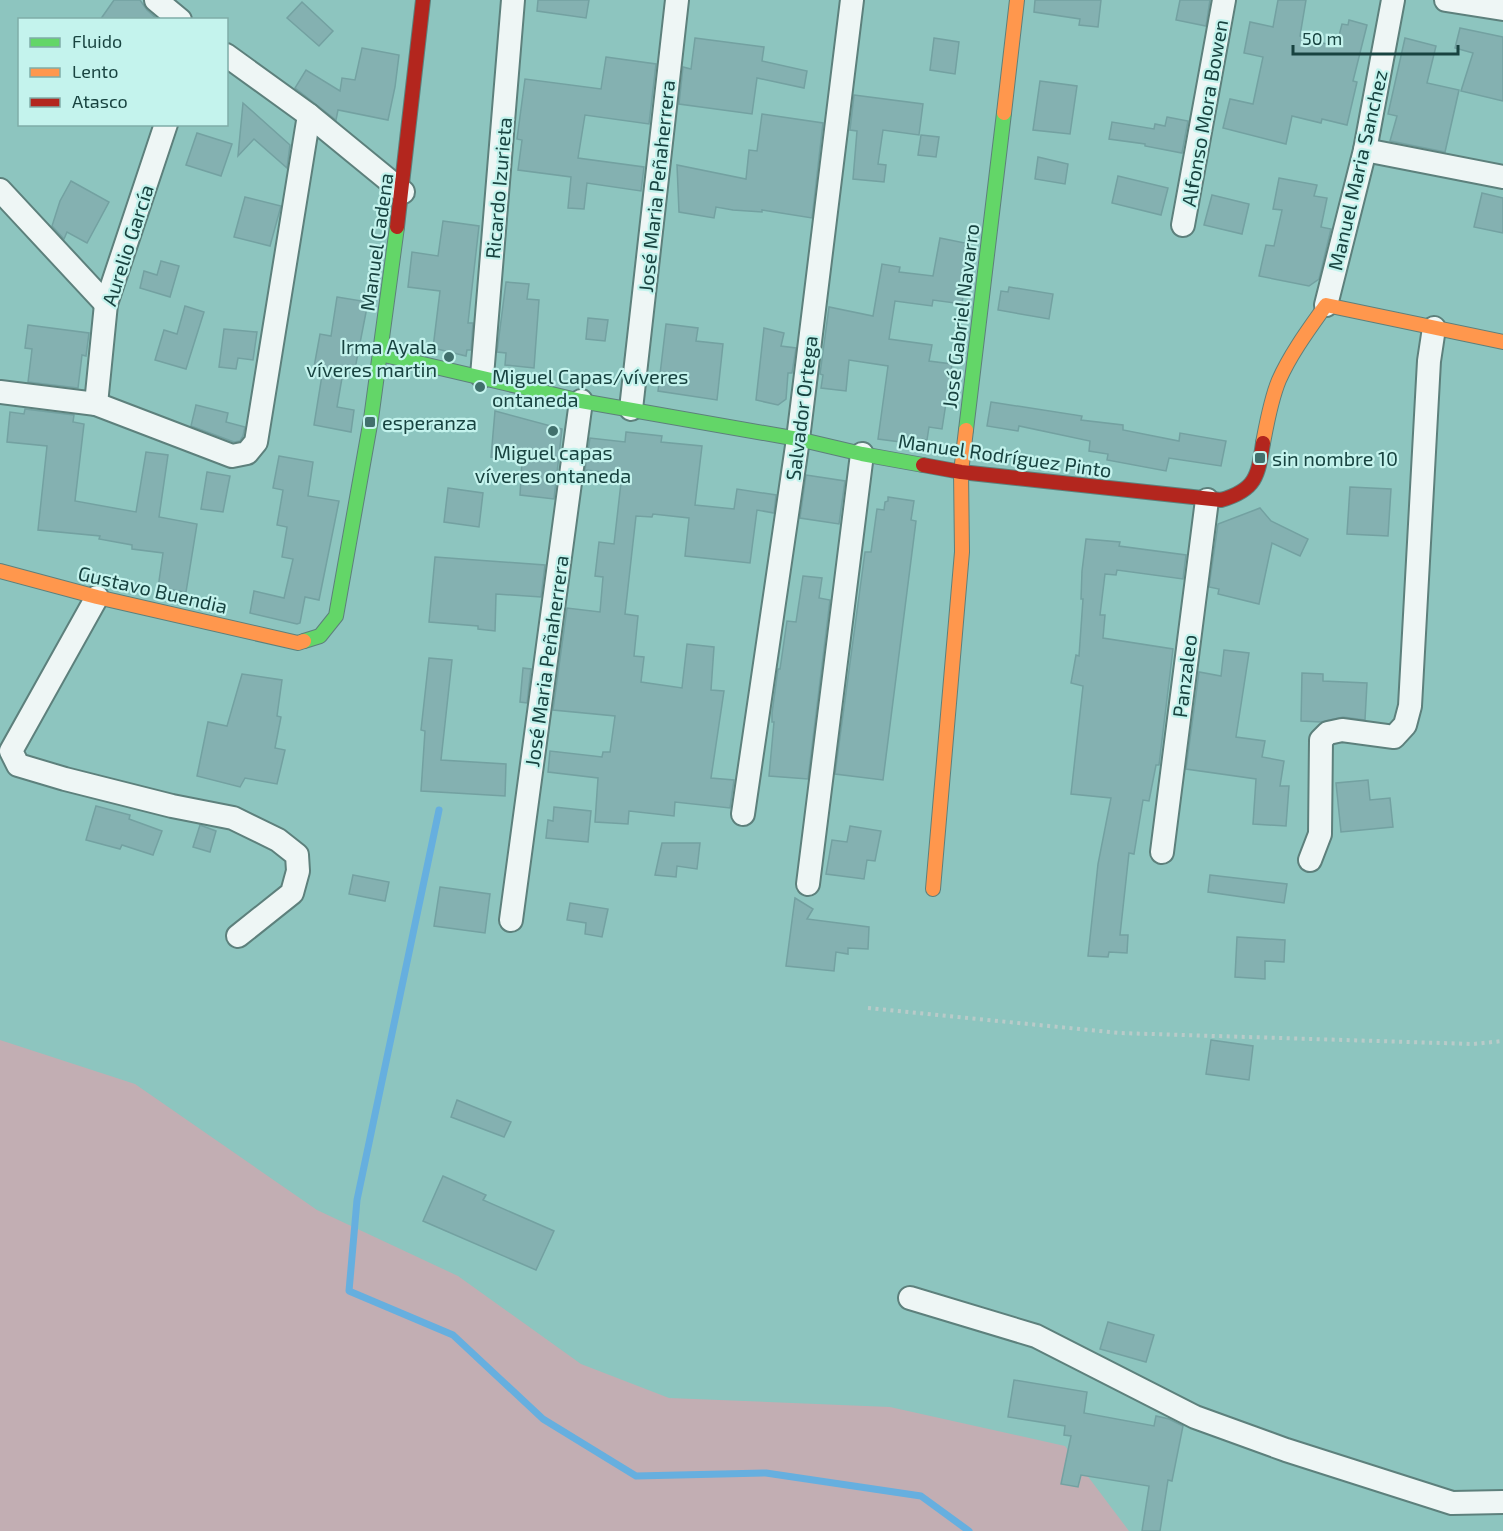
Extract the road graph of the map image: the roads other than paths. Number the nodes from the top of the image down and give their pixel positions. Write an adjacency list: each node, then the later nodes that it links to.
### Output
1 (156, 0): 11 (street)
2 (423, 0): 18 (street, Manuel Cadena)
3 (513, 0): 25 (street, Ricardo Izurieta)
4 (677, 0): 29 (street, José Maria Peñaherrera)
5 (852, 0): 30 (street, Salvador Ortega)
6 (1017, 0): 32 (street, José Gabriel Navarro)
7 (1224, 0): 19 (street, Alfonso Mora Bowen)
8 (1393, 0): 15 (street, Manuel Maria Sanchez)
9 (1446, 0): 10 (street)
10 (1503, 9)
11 (178, 18)
12 (228, 56): 13 (street)
13 (309, 115): 18 (street); 28 (street)
14 (165, 126): 20 (street, Aurelio García)
15 (1365, 150): 16 (street); 21 (street, Manuel Maria Sanchez)
16 (1503, 177)
17 (0, 190): 20 (street)
18 (403, 192): 24 (street, Manuel Cadena)
19 (1183, 225)
20 (106, 304): 28 (street, Aurelio García)
21 (1326, 305): 22 (street); 33 (street, Manuel Rodríguez Pinto)
22 (1434, 328): 23 (street); 39 (street)
23 (1503, 342)
24 (380, 354): 25 (street, Manuel Rodríguez Pinto); 36 (street, Manuel Cadena)
25 (482, 376): 27 (street, Manuel Rodríguez Pinto)
26 (0, 392): 28 (street)
27 (581, 401): 29 (street, Manuel Rodríguez Pinto); 42 (street, José Maria Peñaherrera)
28 (96, 404)
29 (631, 409): 30 (street, Manuel Rodríguez Pinto)
30 (798, 439): 31 (street, Manuel Rodríguez Pinto); 37 (street, Salvador Ortega)
31 (862, 454): 32 (street, Manuel Rodríguez Pinto); 40 (street)
32 (960, 472): 33 (street, Manuel Rodríguez Pinto); 41 (street, José Gabriel Navarro)
33 (1207, 500): 38 (street, Panzaleo)
34 (0, 571): 35 (street, Gustavo Buendia)
35 (97, 597): 36 (street, Gustavo Buendia); 43 (street)
36 (298, 643)
37 (743, 814)
38 (1162, 852)
39 (1310, 861)
40 (808, 884)
41 (933, 889)
42 (511, 920)
43 (238, 936)
44 (910, 1298): 45 (street)
45 (1503, 1502)

